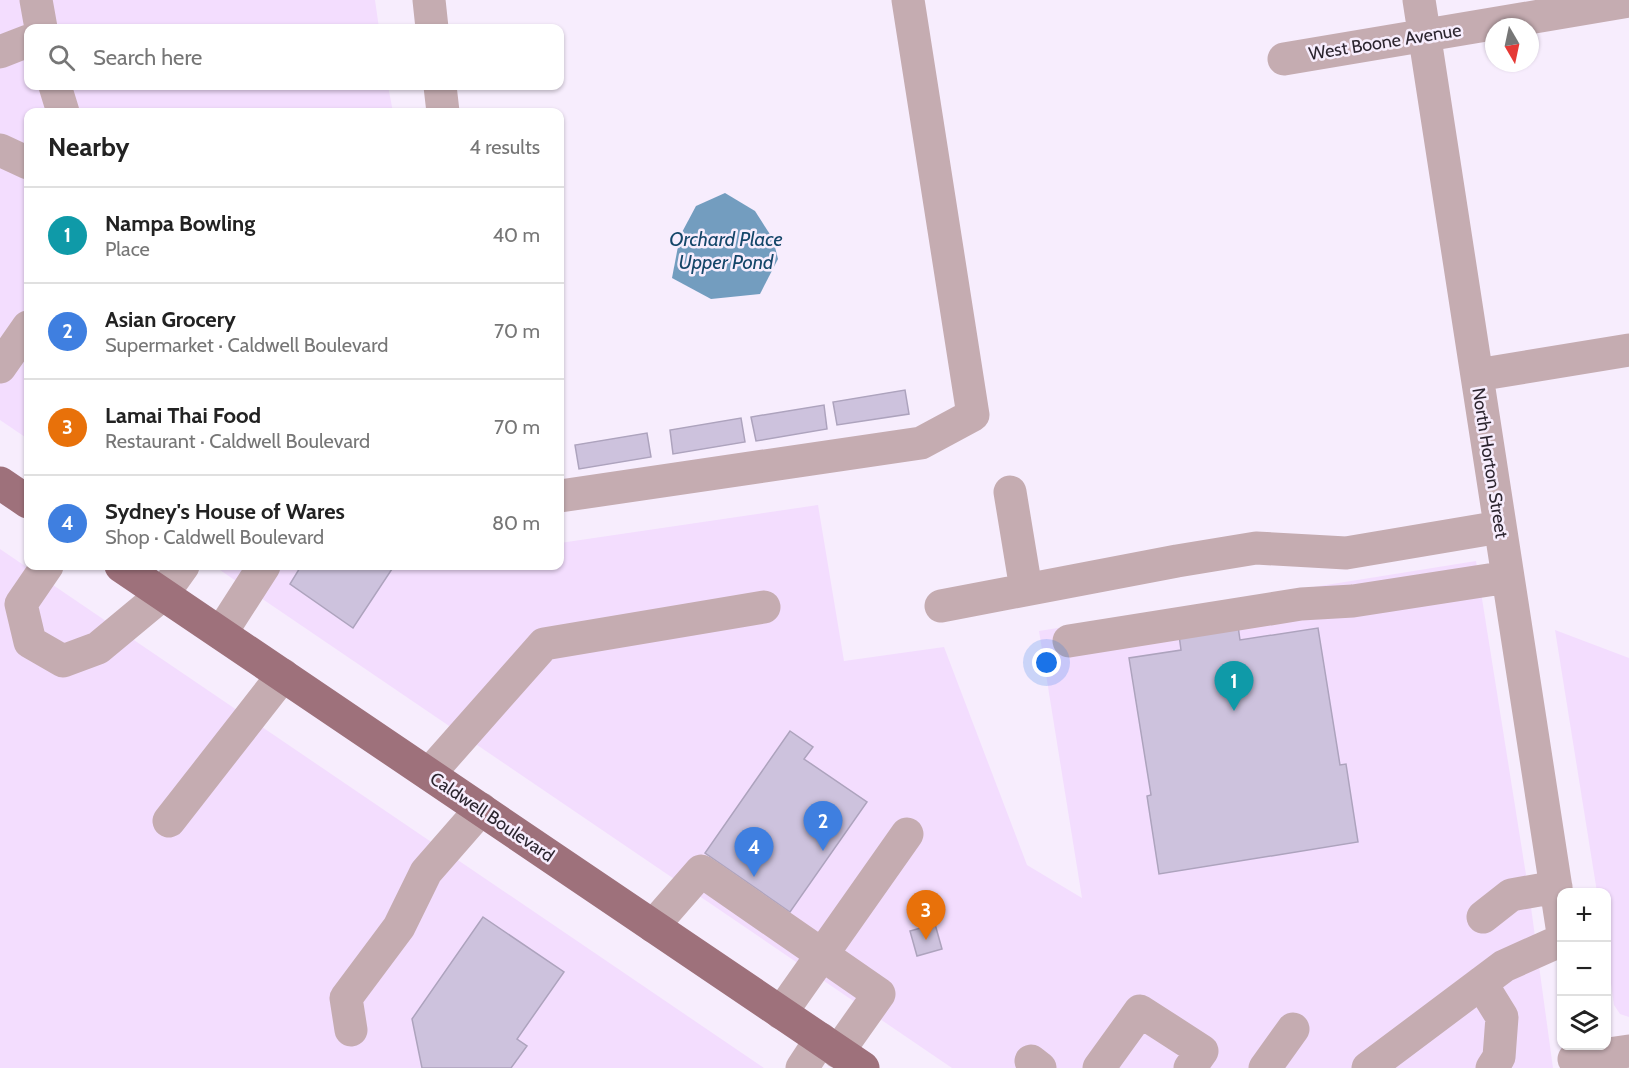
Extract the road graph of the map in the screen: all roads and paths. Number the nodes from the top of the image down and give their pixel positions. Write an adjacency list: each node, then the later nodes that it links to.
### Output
1 (36, 0): 6 (street)
2 (429, 0): 7 (street)
3 (908, 0): 24 (street)
4 (1419, 0): 8 (street, North Horton Street)
5 (1629, 1): 8 (street, West Boone Avenue)
6 (40, 24)
7 (432, 24)
8 (1425, 36): 11 (street, West Boone Avenue); 21 (street, North Horton Street)
9 (24, 43): 10 (street)
10 (0, 52)
11 (1284, 59)
12 (56, 90): 14 (street)
13 (440, 90): 15 (street)
14 (62, 108)
15 (443, 108)
16 (0, 150): 17 (street)
17 (24, 161)
18 (24, 332): 20 (street)
19 (1629, 350): 21 (street)
20 (2, 360)
21 (1477, 375): 26 (street, North Horton Street)
22 (0, 483): 25 (main road)
23 (1010, 492): 32 (street)
24 (564, 495)
25 (24, 499)
26 (1500, 527): 31 (street, North Horton Street); 32 (street)
27 (44, 570): 33 (street)
28 (127, 570): 33 (main road, Caldwell Boulevard)
29 (180, 570): 33 (street)
30 (261, 570): 36 (street)
31 (1508, 577): 37 (street); 43 (street, North Horton Street)
32 (1026, 590): 34 (street)
33 (163, 594): 36 (main road, Caldwell Boulevard)
34 (941, 606)
35 (764, 607): 39 (street)
36 (221, 633): 38 (main road, Caldwell Boulevard)
37 (1069, 642)
38 (284, 675): 39 (main road, Caldwell Boulevard); 41 (street)
39 (429, 774): 40 (main road, Caldwell Boulevard)
40 (481, 809): 46 (main road, Caldwell Boulevard); 52 (street)
41 (169, 821)
42 (907, 834): 48 (street)
43 (1556, 888): 44 (street, North Horton Street); 45 (street)
44 (1557, 894)
45 (1483, 917)
46 (653, 926): 48 (street); 50 (main road, Caldwell Boulevard)
47 (1557, 942): 49 (street)
48 (822, 954): 50 (street); 54 (street)
49 (1481, 983): 60 (street); 61 (street)
50 (781, 1013): 54 (main road, Caldwell Boulevard)
51 (1293, 1029): 59 (street)
52 (351, 1030)
53 (1629, 1051): 55 (street)
54 (841, 1053): 56 (street)
55 (1573, 1058)
56 (802, 1068)
57 (1099, 1068): 58 (street)
58 (1191, 1068)
59 (1265, 1068)
60 (1368, 1068)
61 (1492, 1068)

